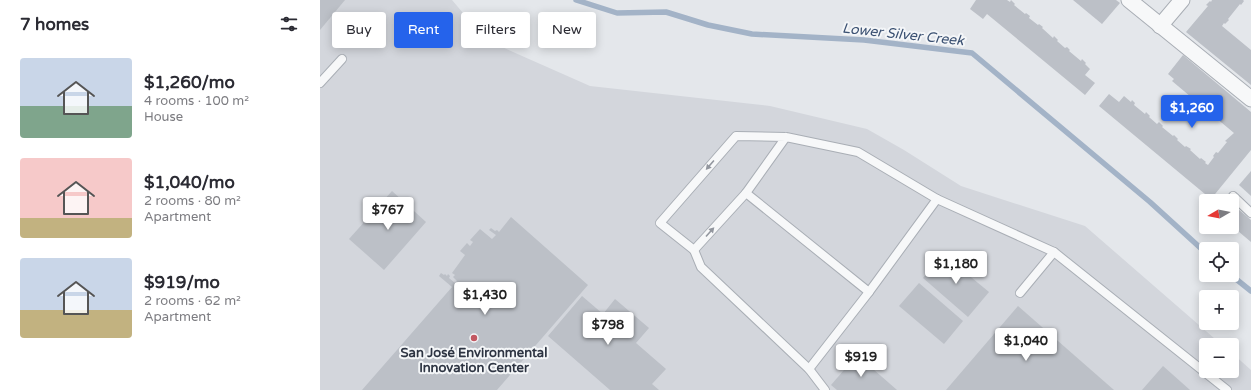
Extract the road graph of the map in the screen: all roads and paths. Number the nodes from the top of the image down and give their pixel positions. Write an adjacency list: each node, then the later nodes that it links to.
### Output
1 (1130, 0): 3 (street)
2 (1182, 0): 3 (street)
3 (1160, 26): 6 (street)
4 (342, 59): 5 (lane)
5 (320, 83)
6 (1251, 99)
7 (786, 137): 8 (lane); 9 (lane); 12 (lane, one-way to 12)
8 (746, 193): 12 (lane, one-way to 8); 14 (lane)
9 (937, 198): 13 (lane); 14 (lane)
10 (1239, 202): 11 (lane)
11 (1251, 213)
12 (694, 250): 16 (lane)
13 (1054, 252): 15 (lane); 18 (lane)
14 (869, 292): 16 (lane)
15 (1020, 293)
16 (809, 369): 17 (lane)
17 (824, 390)
18 (1226, 390)

